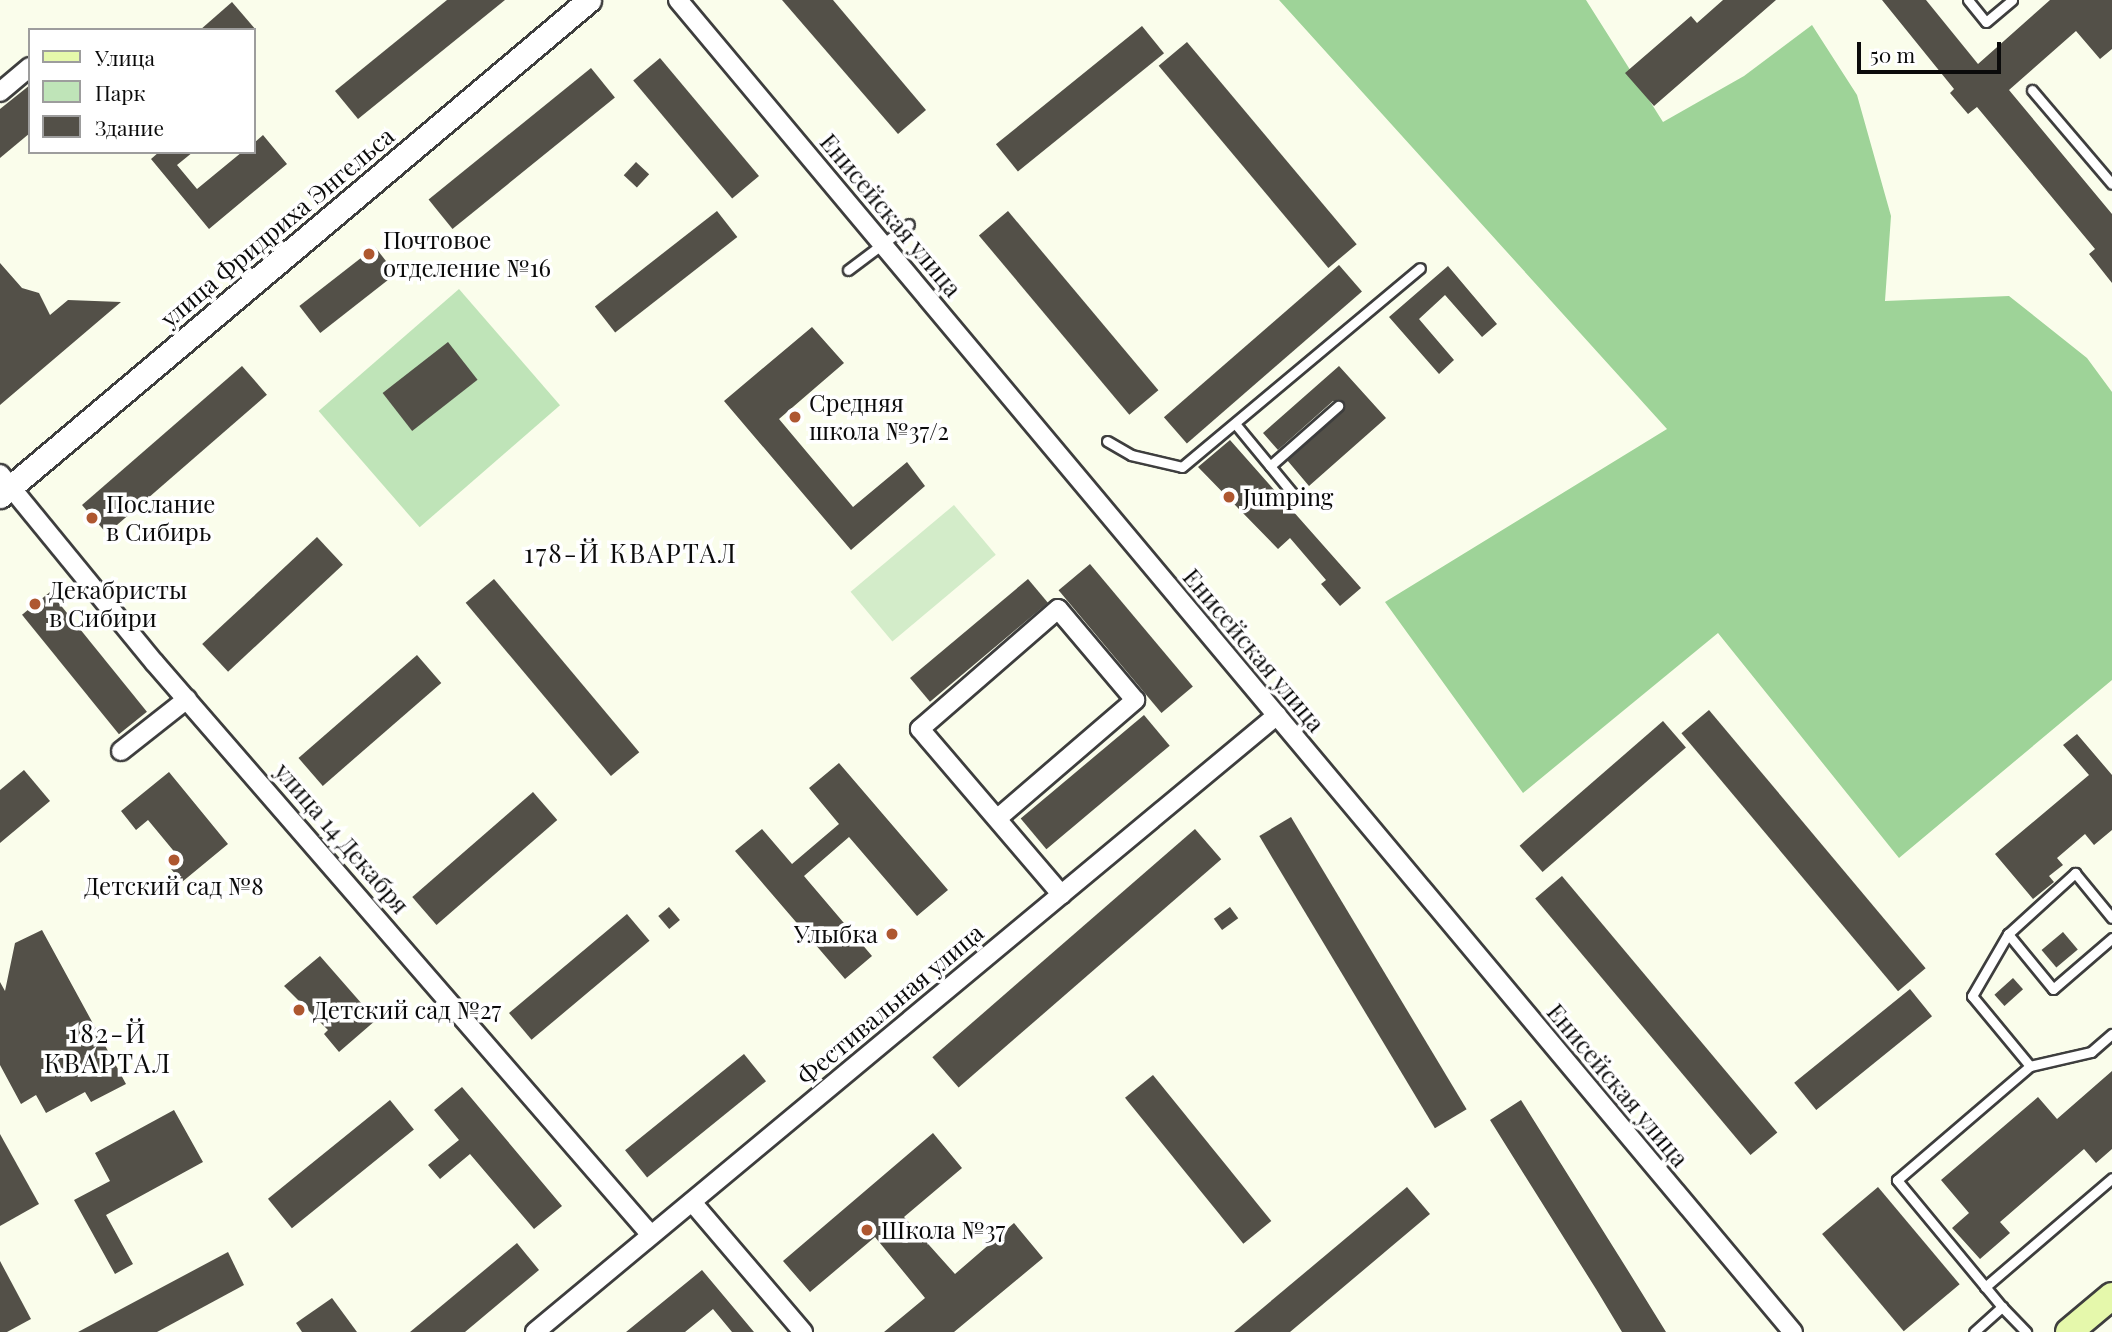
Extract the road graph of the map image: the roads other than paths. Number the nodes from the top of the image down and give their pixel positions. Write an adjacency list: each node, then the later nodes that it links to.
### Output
1 (589, 0): 17 (street, улица Фридриха Энгельса)
2 (678, 0): 10 (street, Енисейская улица)
3 (1968, 0): 4 (lane)
4 (2012, 0)
5 (28, 68): 7 (street)
6 (2032, 90): 8 (lane)
7 (0, 92)
8 (2112, 184)
9 (909, 224): 10 (lane)
10 (883, 244): 12 (lane); 20 (street, Енисейская улица)
11 (1420, 268): 14 (lane)
12 (848, 270)
13 (1338, 406): 16 (lane)
14 (1237, 426): 15 (lane); 16 (lane)
15 (1107, 441)
16 (1270, 466): 18 (lane)
17 (4, 485): 19 (street, улица 14 Декабря)
18 (1293, 494)
19 (187, 699): 21 (street); 31 (street, улица 14 Декабря)
20 (1278, 715): 23 (street, Фестивальная улица); 37 (street, Енисейская улица)
21 (121, 751)
22 (998, 818): 22 (street); 23 (street)
23 (1062, 895): 30 (street, Фестивальная улица)
24 (2112, 918): 25 (lane)
25 (2008, 934): 26 (lane); 28 (lane)
26 (2112, 938)
27 (2112, 1034): 28 (lane)
28 (2030, 1066): 32 (lane)
29 (2112, 1178): 32 (lane)
30 (692, 1202): 31 (street, Фестивальная улица); 36 (street)
31 (650, 1234): 35 (street, Фестивальная улица)
32 (1985, 1287): 34 (lane)
33 (2112, 1296): 40 (main road)
34 (2002, 1307): 38 (lane); 39 (lane)
35 (535, 1332)
36 (803, 1332)
37 (1793, 1332)
38 (1974, 1332)
39 (2026, 1332)
40 (2069, 1332)

